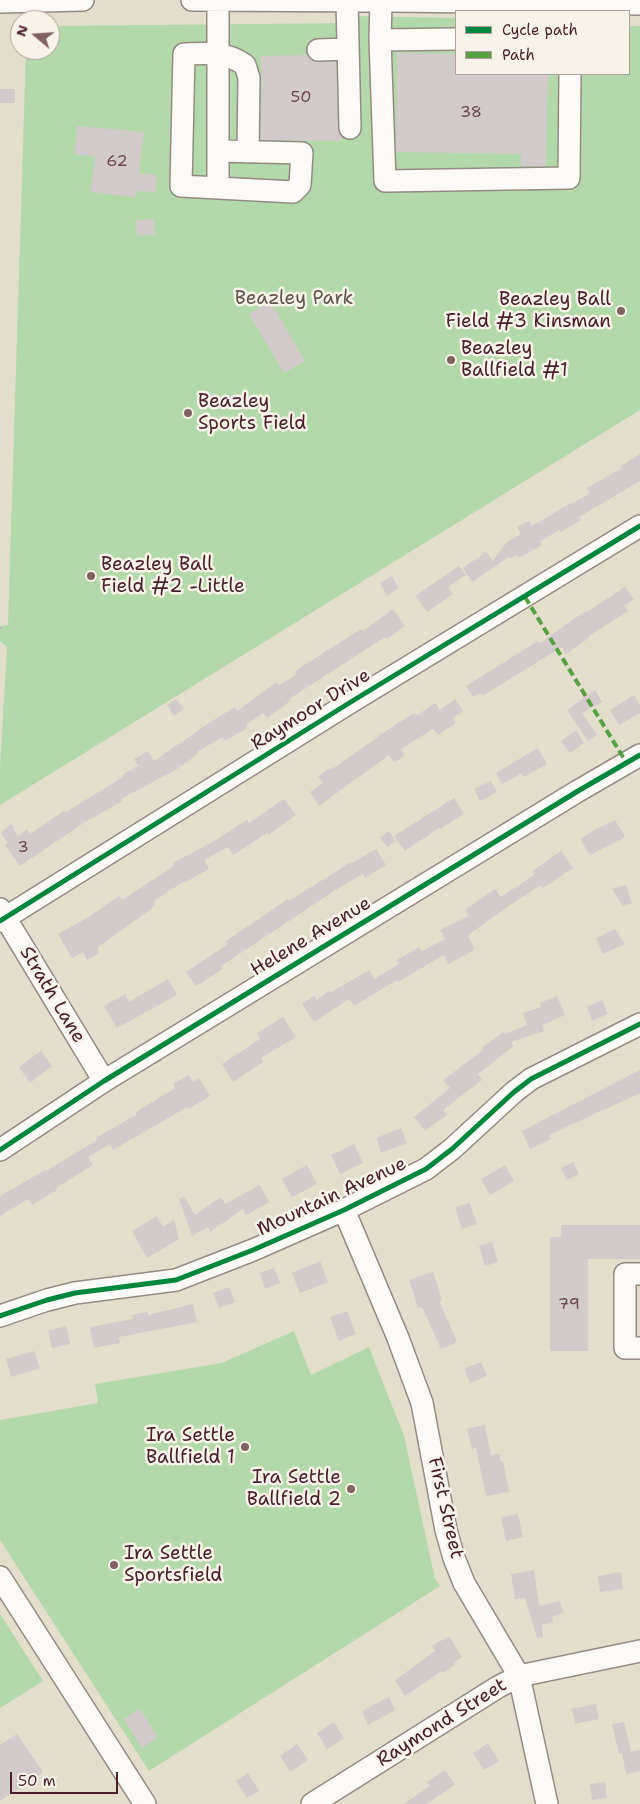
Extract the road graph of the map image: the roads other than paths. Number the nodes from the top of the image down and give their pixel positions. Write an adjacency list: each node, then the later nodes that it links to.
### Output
1 (83, 0): 7 (street)
2 (192, 0): 3 (street)
3 (218, 0): 6 (street); 15 (street)
4 (381, 0): 5 (street); 6 (street); 12 (street)
5 (418, 0): 9 (street)
6 (347, 1): 13 (street)
7 (0, 2)
8 (640, 4): 10 (street)
9 (476, 6): 10 (street)
10 (570, 7)
11 (455, 39): 12 (street)
12 (380, 40): 16 (street)
13 (348, 48): 14 (street); 17 (street)
14 (318, 50)
15 (218, 53): 18 (street); 19 (street); 20 (street)
16 (570, 75)
17 (350, 128)
18 (219, 151): 19 (street); 20 (street)
19 (248, 152): 20 (street)
20 (218, 188)
21 (640, 526): 23 (street, Raymoor Drive)
22 (640, 755): 25 (street, Helene Avenue)
23 (2, 916): 25 (street, Strath Lane)
24 (640, 1024): 27 (street, Mountain Avenue)
25 (104, 1081): 26 (street, Helene Avenue)
26 (0, 1150)
27 (344, 1210): 29 (street, Mountain Avenue); 33 (street, First Street)
28 (640, 1274): 30 (street)
29 (0, 1316)
30 (640, 1348)
31 (0, 1577): 34 (street)
32 (640, 1651): 33 (street, Raymond Street)
33 (518, 1676): 35 (street, Raymond Street); 36 (street, First Street)
34 (145, 1804)
35 (312, 1804)
36 (547, 1804)

